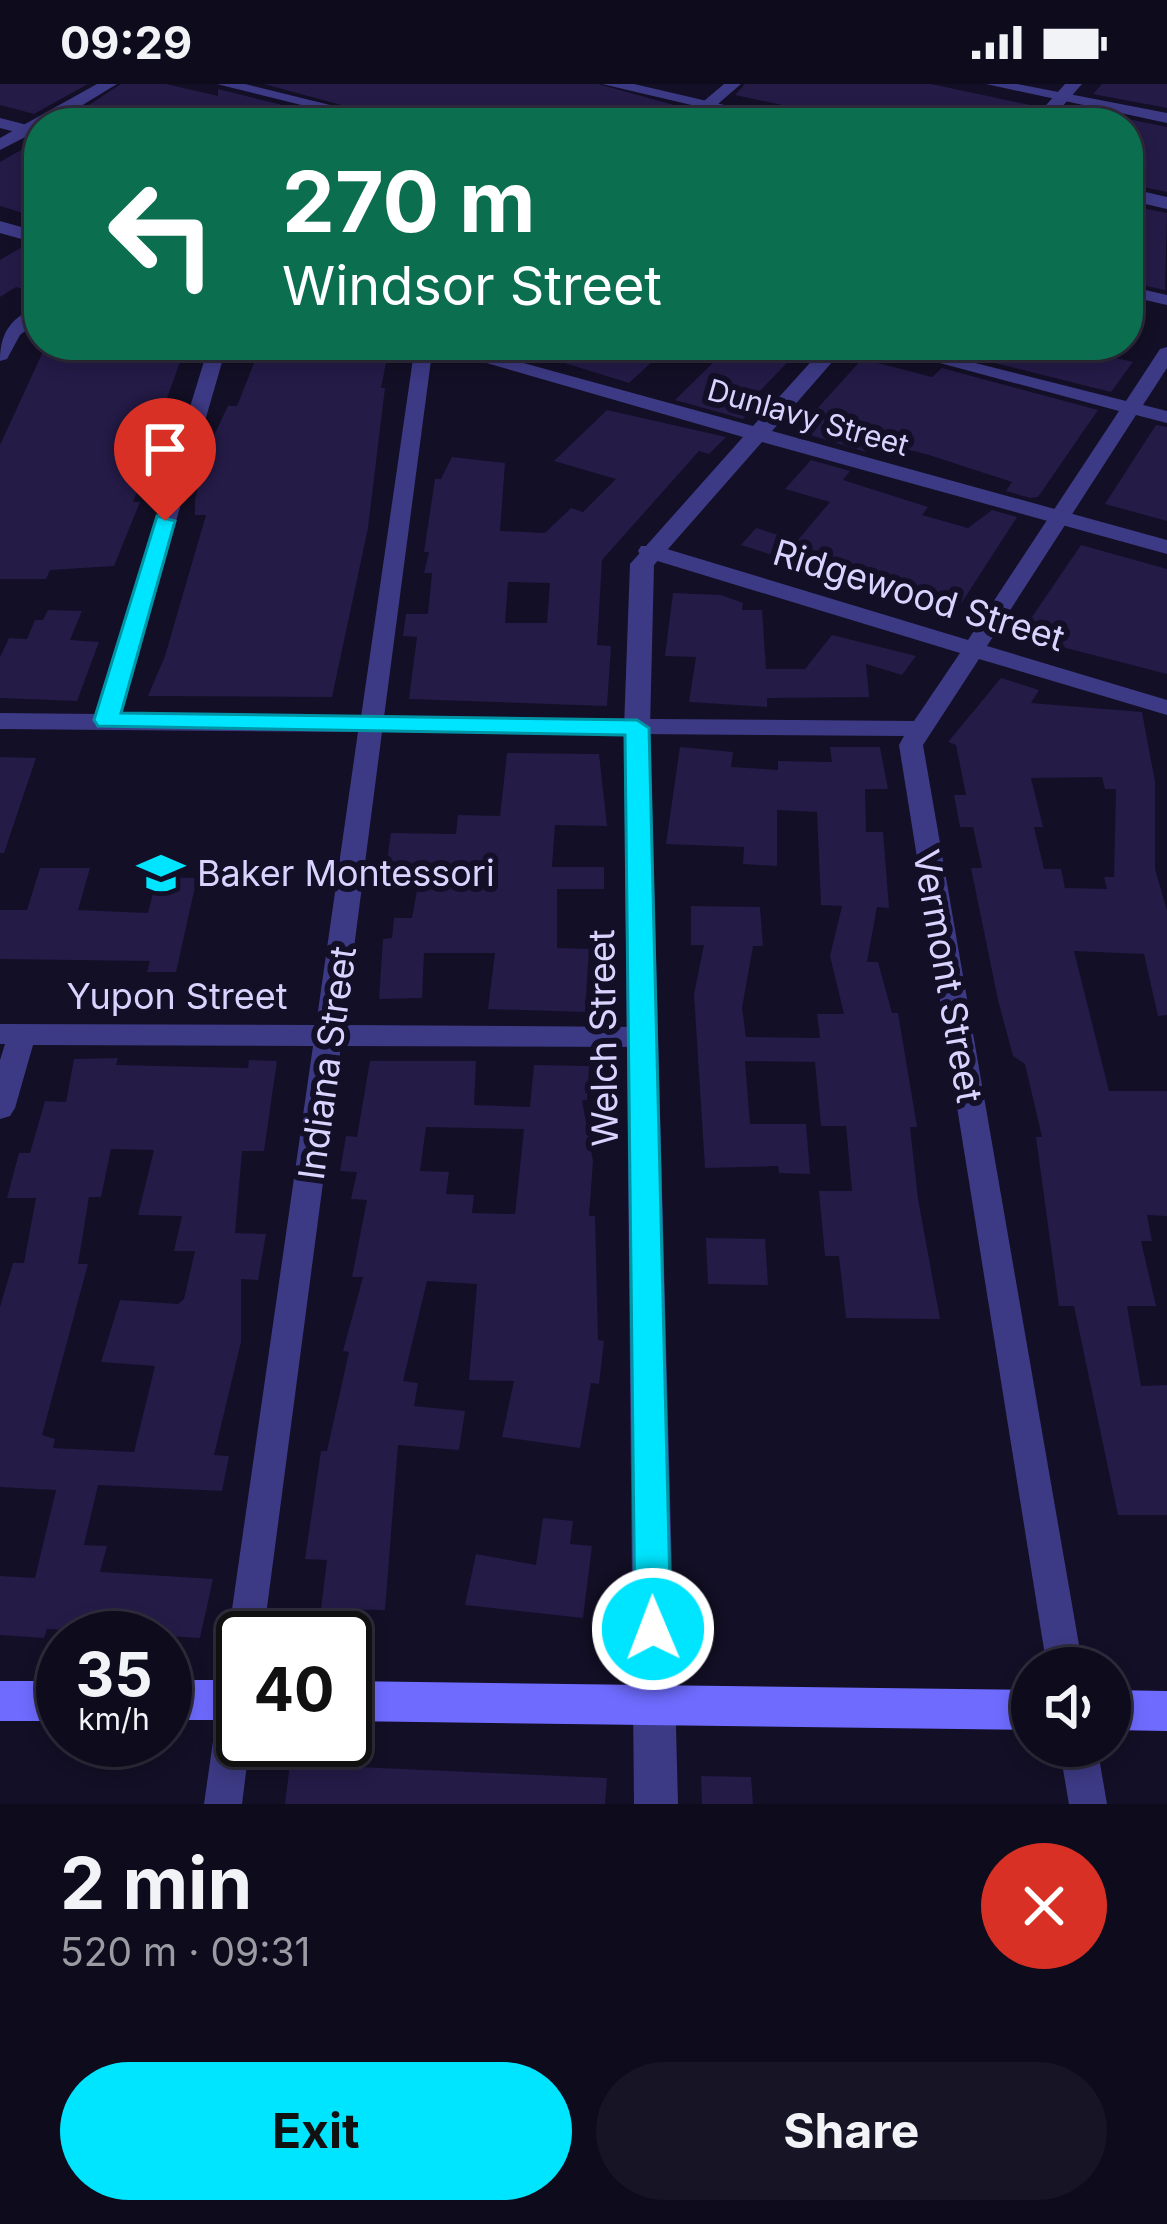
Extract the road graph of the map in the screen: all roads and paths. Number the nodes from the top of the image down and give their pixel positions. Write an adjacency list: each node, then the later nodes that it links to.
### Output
1 (110, 84): 8 (street)
2 (225, 84): 9 (street)
3 (610, 84): 7 (street)
4 (733, 84): 7 (street)
5 (994, 84): 6 (street)
6 (1068, 91): 12 (street)
7 (708, 105): 10 (street); 11 (street)
8 (69, 108)
9 (330, 108)
10 (704, 108)
11 (722, 108)
12 (1130, 108)
13 (24, 323): 15 (street)
14 (1167, 353): 21 (street, Vermont Street)
15 (0, 355)
16 (214, 360): 29 (street)
17 (422, 360): 31 (street, Indiana Street)
18 (488, 360): 23 (street, Dunlavy Street)
19 (823, 360): 23 (street)
20 (942, 360): 21 (street)
21 (1129, 407): 22 (street); 24 (street, Vermont Street)
22 (1167, 417)
23 (755, 435): 24 (street, Dunlavy Street); 26 (street)
24 (1056, 517): 25 (street, Dunlavy Street); 27 (street, Vermont Street)
25 (1167, 547)
26 (649, 551): 27 (street, Ridgewood Street); 32 (street, Welch Street)
27 (970, 648): 28 (street, Ridgewood Street); 33 (street, Vermont Street)
28 (1167, 708)
29 (106, 720): 30 (street); 31 (street)
30 (0, 722)
31 (370, 722): 32 (street); 35 (street, Indiana Street)
32 (637, 728): 33 (street); 36 (street, Welch Street)
33 (920, 729): 39 (street, Vermont Street)
34 (11, 1034): 35 (street, Yupon Street); 37 (street)
35 (331, 1036): 36 (street, Yupon Street); 38 (street, Indiana Street)
36 (642, 1037): 43 (street, Welch Street)
37 (0, 1108)
38 (248, 1611)
39 (1061, 1647)
40 (0, 1701): 41 (main road)
41 (36, 1701)
42 (372, 1702): 43 (main road)
43 (655, 1706): 44 (main road); 50 (street, Welch Street)
44 (1011, 1710)
45 (1131, 1710): 46 (main road)
46 (1167, 1711)
47 (229, 1767): 49 (street)
48 (1082, 1767): 51 (street)
49 (223, 1804)
50 (656, 1804)
51 (1088, 1804)

